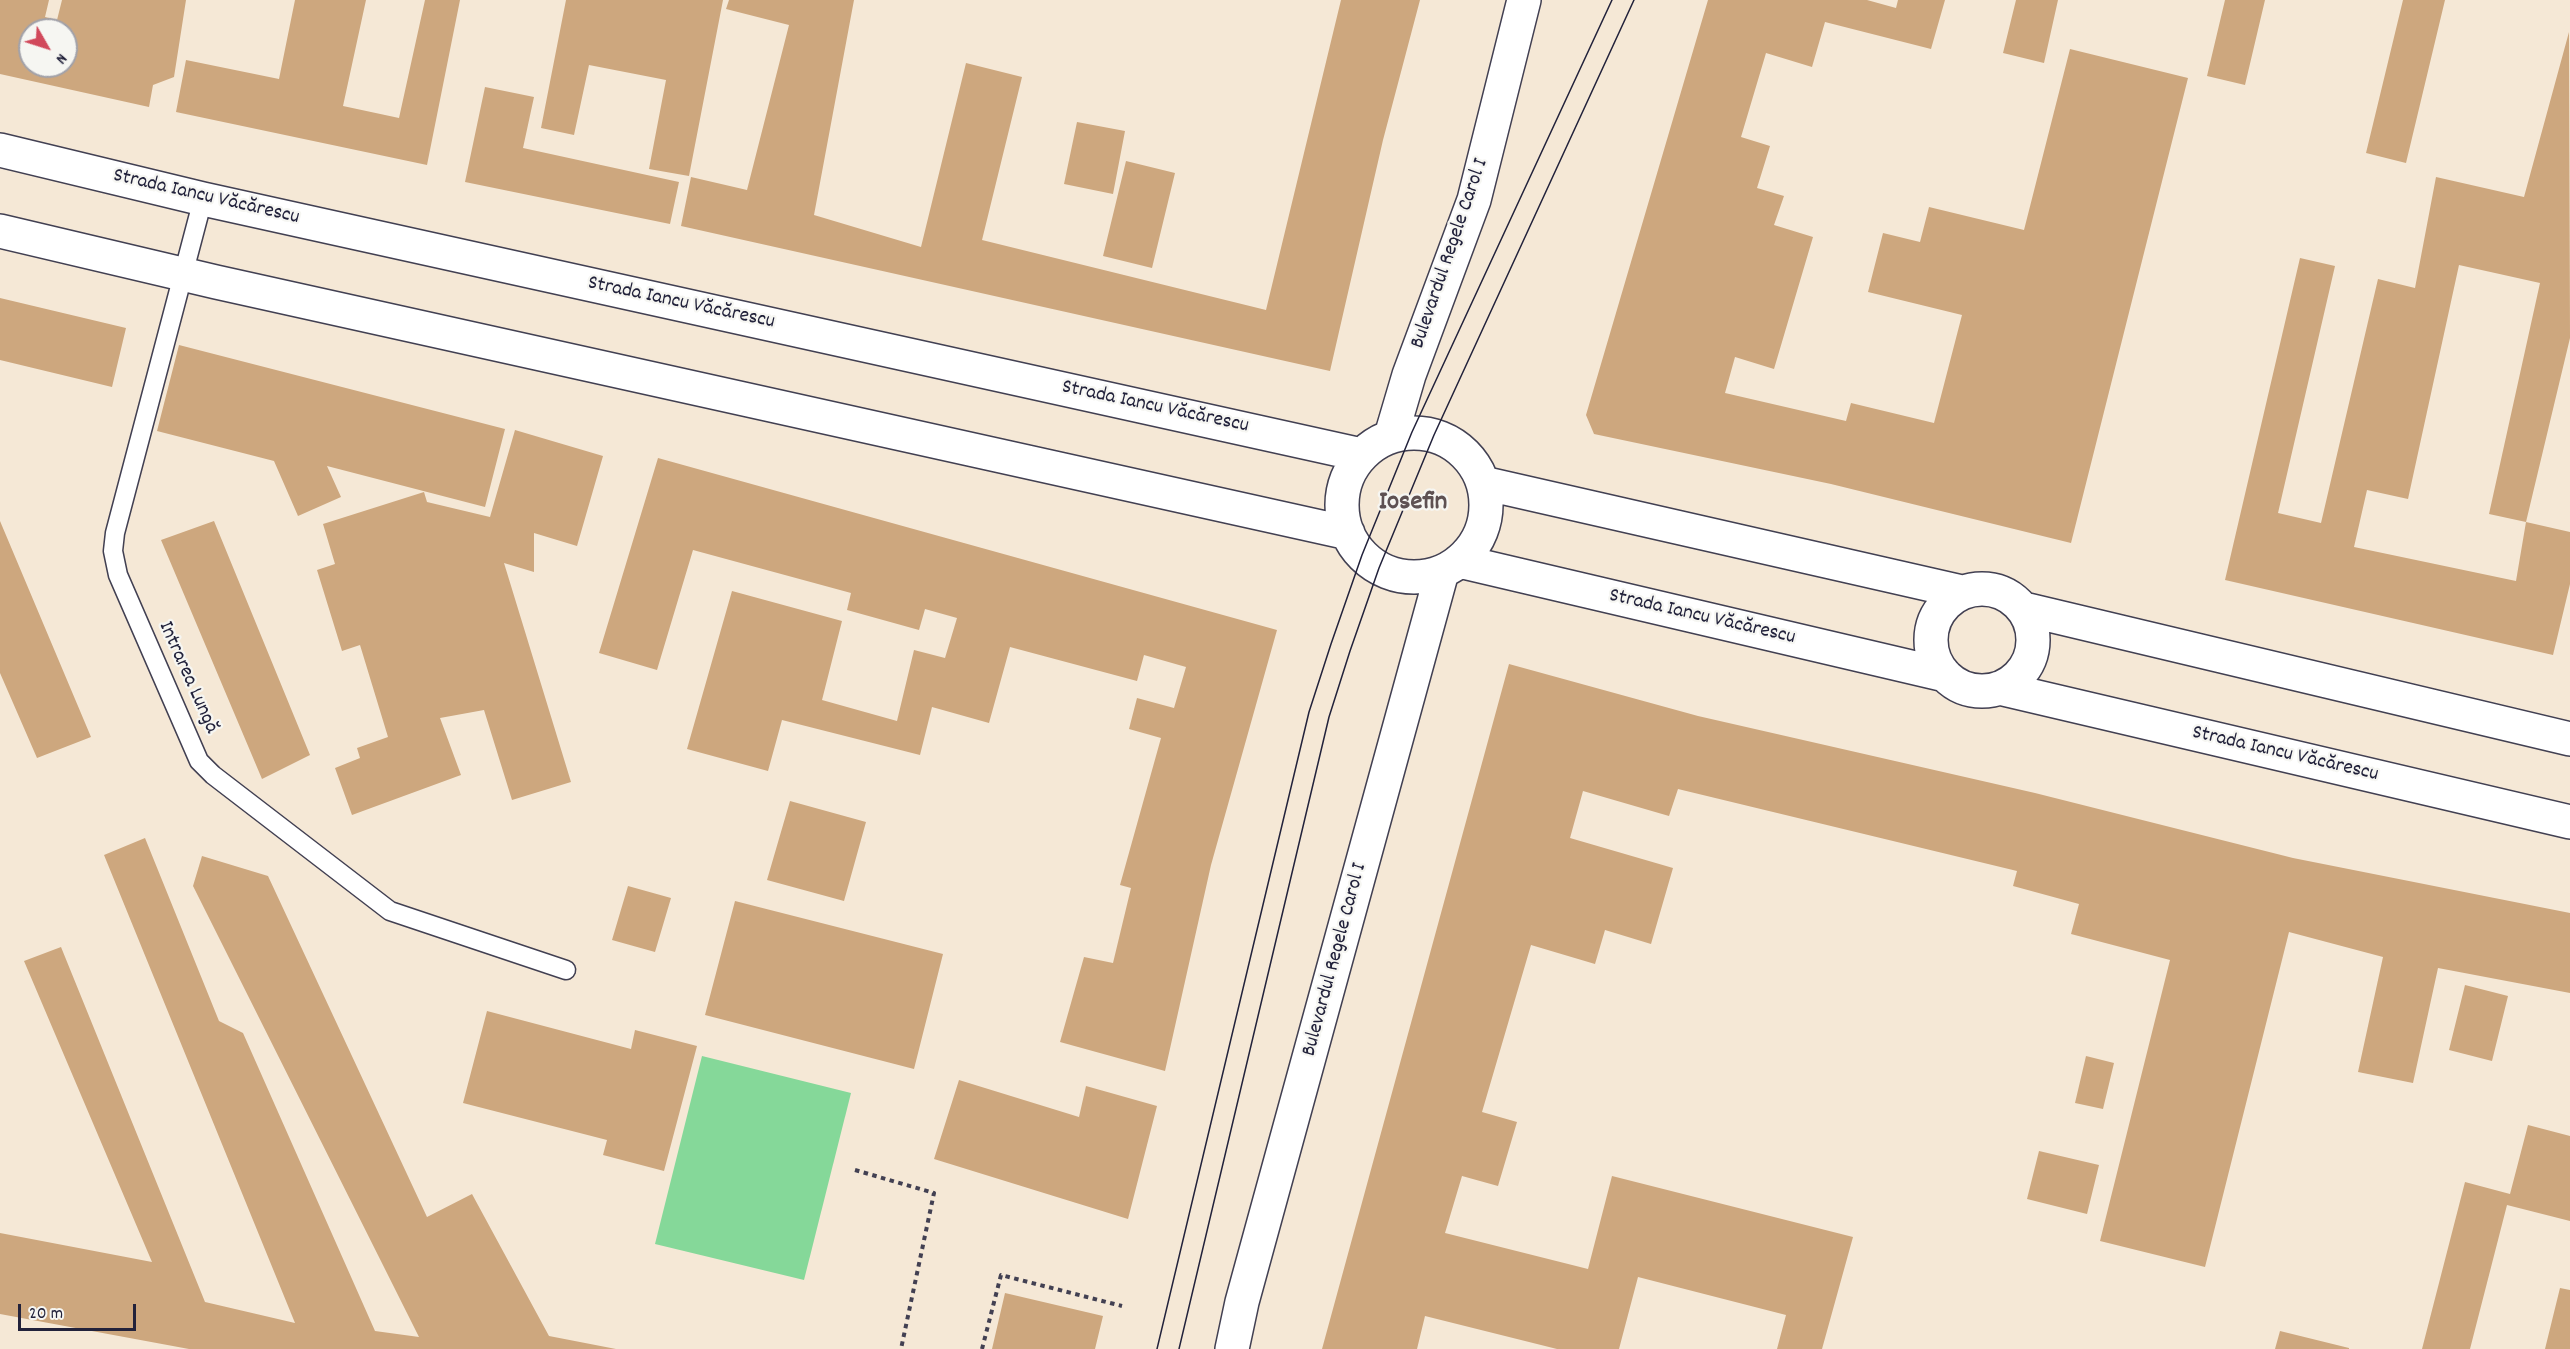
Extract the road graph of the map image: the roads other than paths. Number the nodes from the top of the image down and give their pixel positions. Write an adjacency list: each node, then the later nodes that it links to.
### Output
1 (1524, 0): 6 (street, Bulevardul Regele Carol I)
2 (0, 150): 3 (street, Strada Iancu Văcărescu)
3 (203, 199): 5 (lane, Intrarea Lungă); 7 (street, Strada Iancu Văcărescu)
4 (0, 231): 5 (street)
5 (183, 274): 9 (street); 17 (lane, Intrarea Lungă)
6 (1391, 436): 7 (street); 8 (street)
7 (1362, 455): 9 (street)
8 (1483, 483): 10 (street); 11 (street)
9 (1348, 533): 10 (street)
10 (1451, 566): 13 (street, Strada Iancu Văcărescu); 18 (street, Bulevardul Regele Carol I)
11 (1962, 592): 12 (street); 13 (street)
12 (2024, 609): 14 (street); 15 (street)
13 (1945, 675): 14 (street)
14 (1999, 688): 16 (street, Strada Iancu Văcărescu)
15 (2570, 739)
16 (2570, 822)
17 (566, 970)
18 (1232, 1349)

